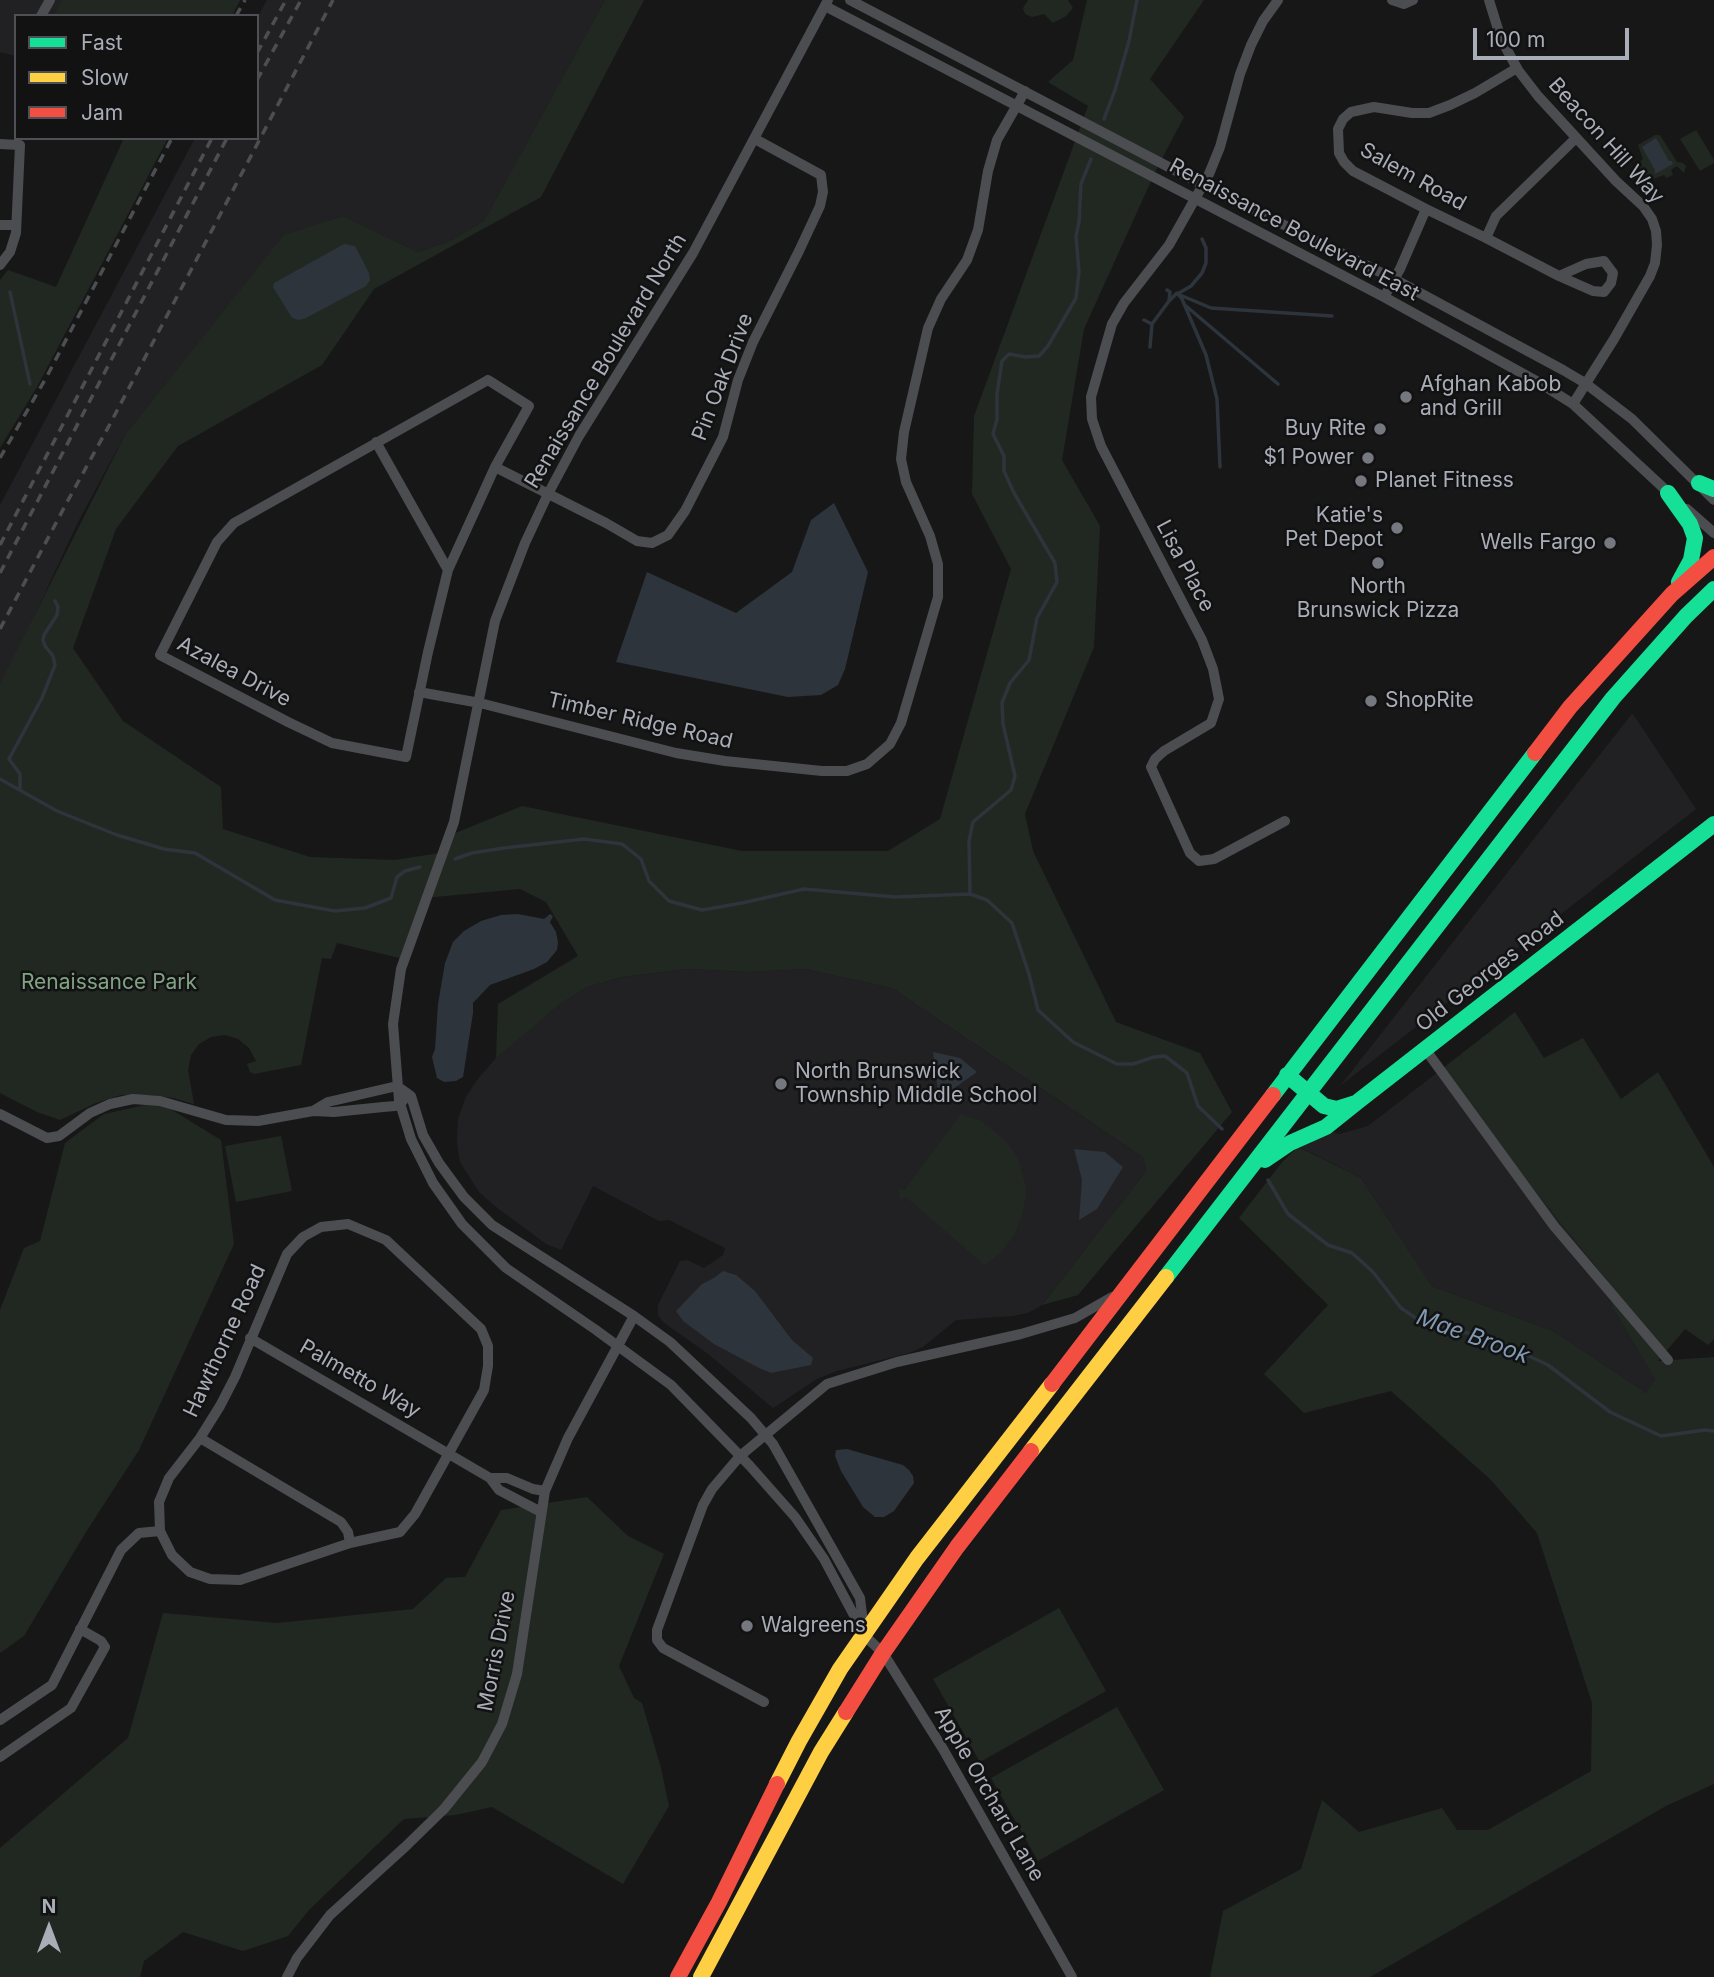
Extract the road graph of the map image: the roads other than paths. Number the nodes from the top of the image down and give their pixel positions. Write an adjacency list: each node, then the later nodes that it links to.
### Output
1 (850, 0): 8 (street, Renaissance Boulevard East)
2 (1278, 0): 13 (street, Lisa Place)
3 (1392, 0): 4 (street)
4 (1413, 0)
5 (1489, 0): 7 (street, Beacon Hill Way)
6 (826, 3): 9 (street, Renaissance Boulevard East); 11 (street, Renaissance Boulevard North)
7 (1517, 68): 10 (street, Beacon Hill Way); 15 (street, Salem Road)
8 (1026, 91): 9 (street, Timber Ridge Road); 13 (street, Renaissance Boulevard East)
9 (1017, 105): 14 (street, Renaissance Boulevard East); 37 (street, Timber Ridge Road)
10 (1576, 138): 18 (street); 23 (street, Beacon Hill Way)
11 (755, 139): 29 (street, Renaissance Boulevard North); 29 (street, Pin Oak Drive)
12 (0, 144): 17 (street)
13 (1203, 184): 14 (street, Lisa Place); 21 (street, Renaissance Boulevard East)
14 (1194, 199): 22 (street, Renaissance Boulevard East); 38 (street, Lisa Place)
15 (1426, 209): 18 (street, Salem Road); 21 (street)
16 (0, 225): 17 (street)
17 (16, 225): 19 (street)
18 (1486, 238): 20 (street, Salem Road)
19 (0, 265)
20 (1559, 276): 20 (street, Salem Road)
21 (1394, 279): 22 (street); 23 (street, Renaissance Boulevard East)
22 (1384, 298): 24 (street, Renaissance Boulevard East)
23 (1585, 383): 24 (street, Beacon Hill Way); 27 (street, Renaissance Boulevard East)
24 (1573, 404): 28 (street, Renaissance Boulevard East)
25 (376, 442): 26 (street, Azalea Drive); 33 (street); 36 (street, Azalea Drive)
26 (495, 467): 29 (street); 33 (street, Azalea Drive)
27 (1706, 486): 30 (street, Renaissance Boulevard East)
28 (1668, 493): 31 (street, Renaissance Boulevard East); 35 (main road)
29 (548, 494): 37 (street, Renaissance Boulevard North)
30 (1714, 500)
31 (1714, 533)
32 (1714, 557): 35 (main road)
33 (448, 570): 36 (street, Azalea Drive)
34 (1714, 589): 43 (main road)
35 (1672, 594): 41 (main road)
36 (419, 692): 37 (street)
37 (480, 703): 42 (street, Renaissance Boulevard North)
38 (1285, 821)
39 (1714, 824): 40 (main road, Old Georges Road)
40 (1425, 1049): 46 (main road, Old Georges Road); 54 (street)
41 (1287, 1075): 43 (main road); 50 (main road)
42 (397, 1086): 44 (street); 45 (street, Renaissance Boulevard North); 47 (street)
43 (1308, 1094): 46 (main road); 49 (main road)
44 (411, 1097): 45 (street); 51 (street)
45 (400, 1103): 47 (street); 53 (street, Renaissance Boulevard North)
46 (1356, 1103): 49 (main road, Old Georges Road)
47 (313, 1111): 48 (street)
48 (0, 1114)
49 (1249, 1170): 66 (main road)
50 (1123, 1291): 55 (street); 65 (main road)
51 (634, 1316): 53 (street, Morris Drive); 55 (street)
52 (250, 1338): 56 (street, Hawthorne Road); 57 (street, Palmetto Way); 57 (street, Hawthorne Road)
53 (619, 1346): 58 (street, Renaissance Boulevard North); 60 (street, Morris Drive)
54 (1668, 1360)
55 (765, 1434): 58 (street); 65 (street)
56 (200, 1438): 62 (street, Hawthorne Road); 63 (street)
57 (450, 1454): 59 (street); 63 (street, Hawthorne Road)
58 (740, 1456): 65 (street, Renaissance Boulevard North); 67 (street)
59 (490, 1478): 60 (street); 61 (street)
60 (545, 1491): 61 (street, Morris Drive)
61 (541, 1512): 70 (street, Morris Drive)
62 (160, 1531): 63 (street, Hawthorne Road); 64 (street)
63 (350, 1543)
64 (80, 1629): 68 (street); 69 (street)
65 (865, 1636): 66 (street, Apple Orchard Lane); 71 (main road)
66 (883, 1653): 72 (main road); 73 (street, Apple Orchard Lane)
67 (764, 1702)
68 (0, 1720)
69 (0, 1757)
70 (287, 1977)
71 (678, 1977)
72 (701, 1977)
73 (1072, 1977)

